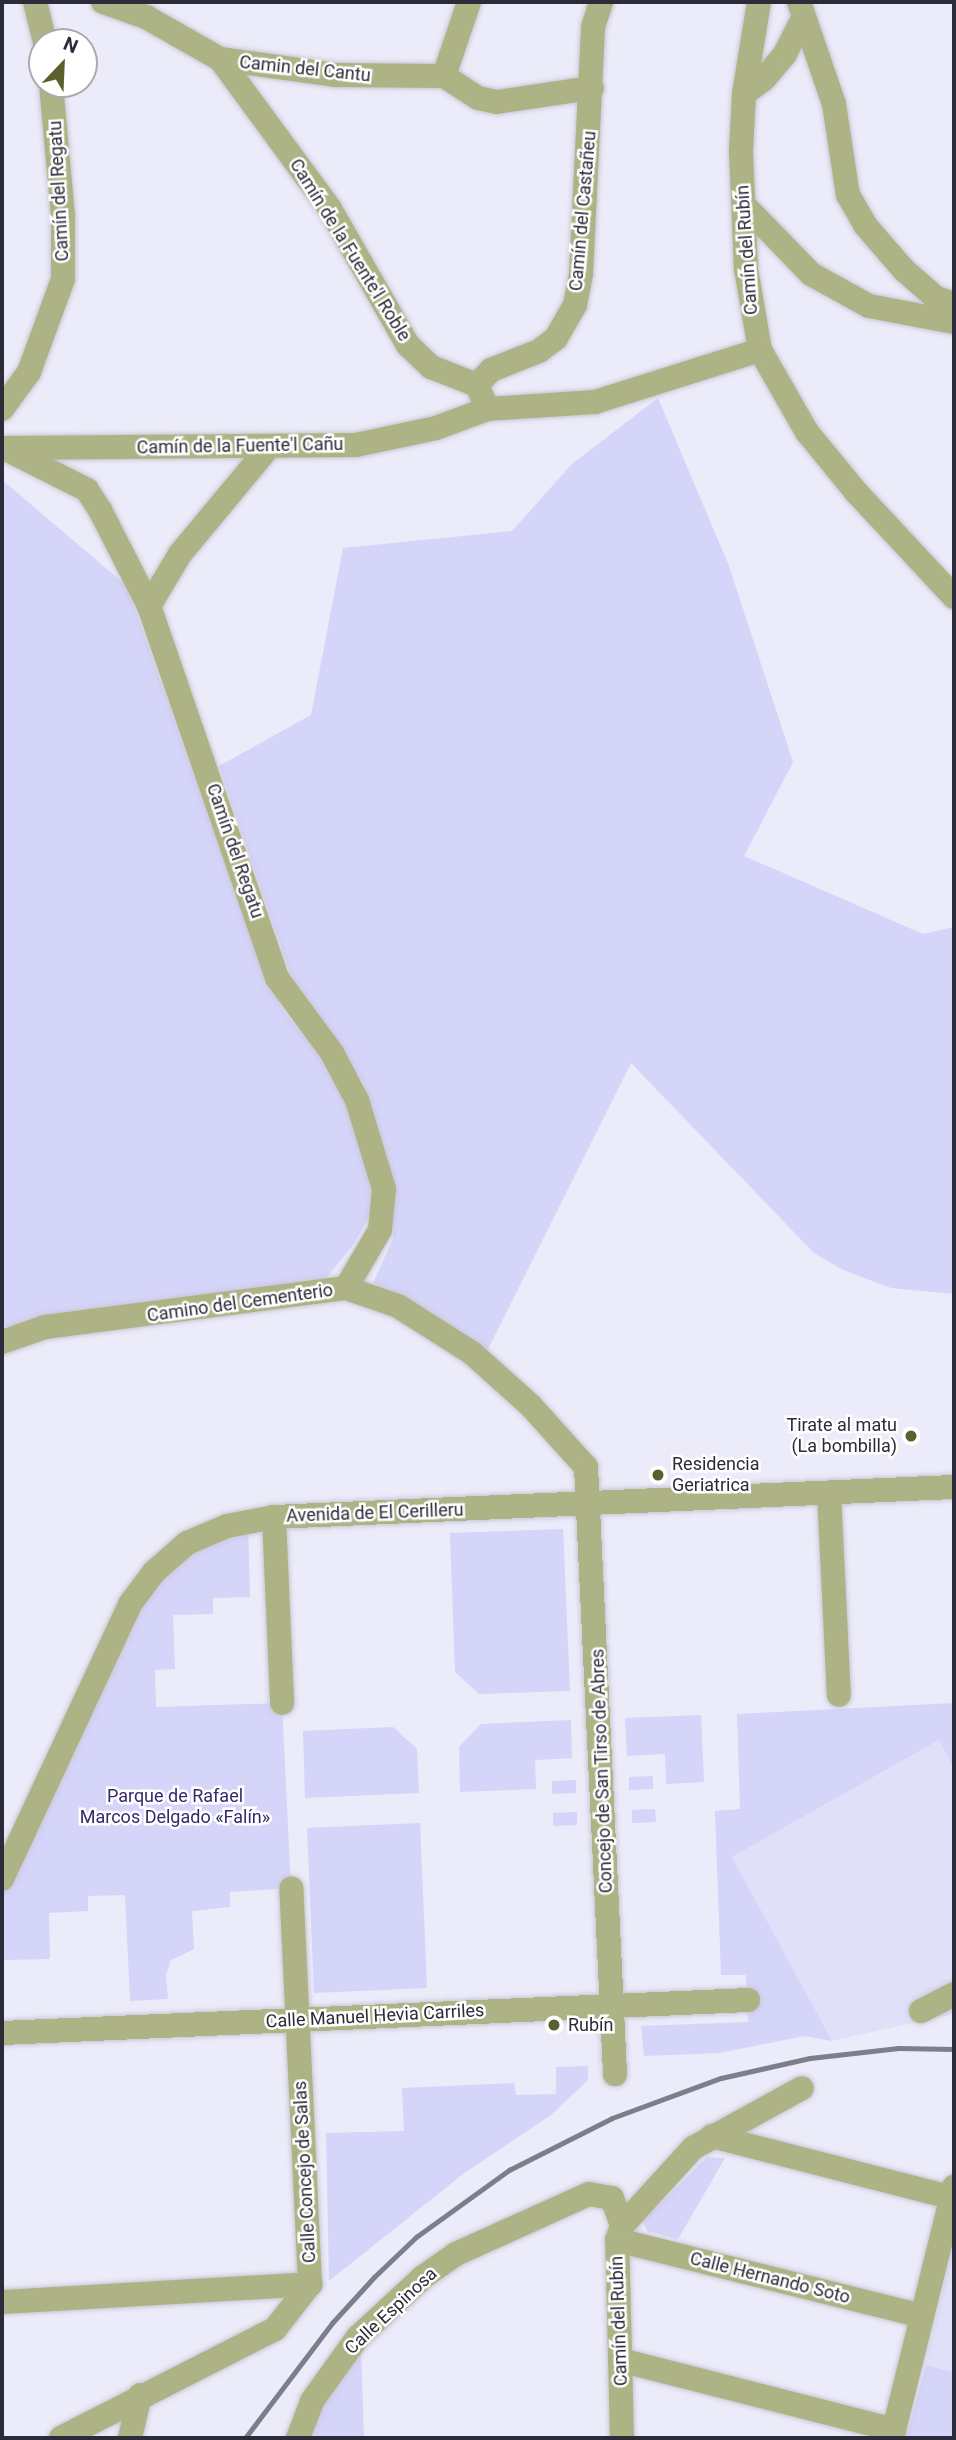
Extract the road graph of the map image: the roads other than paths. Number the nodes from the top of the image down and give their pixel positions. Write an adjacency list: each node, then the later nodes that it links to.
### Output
1 (35, 2): 7 (street)
2 (103, 2): 8 (street, Camín de la Fuente'l Roble)
3 (469, 2): 9 (street)
4 (601, 2): 10 (street, Camín del Castañeu)
5 (759, 2): 11 (street, Camín del Rubín)
6 (801, 10): 11 (street); 14 (street)
7 (42, 28)
8 (220, 59): 9 (street, Camin del Cantu); 17 (street, Camín de la Fuente'l Roble)
9 (444, 76): 10 (street)
10 (592, 88): 17 (street, Camín del Castañeu)
11 (744, 94): 13 (street, Camín del Rubín)
12 (52, 98): 19 (street, Camín del Regatu)
13 (755, 234): 15 (street); 16 (street, Camín del Rubín)
14 (954, 304)
15 (954, 322)
16 (760, 350): 18 (street, Camín de la Fuente'l Cañu); 22 (street, Camín del Rubín)
17 (477, 385): 18 (street)
18 (487, 409): 21 (street, Camín de la Fuente'l Cañu)
19 (2, 410)
20 (4, 448): 21 (street, Camín de la Fuente'l Cañu); 23 (street, Camín del Regatu)
21 (268, 448): 23 (street)
22 (954, 597)
23 (149, 606): 24 (street, Camín del Regatu)
24 (346, 1288): 25 (street, Camino del Cementerio); 26 (street, Camino del Cementerio)
25 (2, 1342)
26 (586, 1467): 29 (street, Concejo de San Tirso de Abres)
27 (954, 1487): 28 (street, Avenida de El Cerilleru)
28 (830, 1493): 29 (street, Avenida de El Cerilleru); 31 (street)
29 (591, 1504): 30 (street, Avenida de El Cerilleru); 37 (street, Concejo de San Tirso de Abres)
30 (274, 1517): 32 (street); 33 (street, Avenida de El Cerilleru)
31 (839, 1695)
32 (282, 1703)
33 (2, 1879)
34 (291, 1888): 39 (street, Calle Concejo de Salas)
35 (954, 1994): 38 (street)
36 (748, 2000): 37 (street, Calle Manuel Hevia Carriles)
37 (612, 2006): 39 (street, Calle Manuel Hevia Carriles); 41 (street, Concejo de San Tirso de Abres)
38 (921, 2011)
39 (297, 2019): 40 (street, Calle Manuel Hevia Carriles); 46 (street, Calle Concejo de Salas)
40 (2, 2033)
41 (615, 2074)
42 (802, 2088): 43 (street)
43 (712, 2136): 44 (street); 45 (street)
44 (953, 2194): 49 (street)
45 (619, 2233): 49 (street, Calle Hernando Soto); 51 (street, Camín del Rubín); 56 (street, Calle Espinosa)
46 (310, 2284): 47 (street); 50 (street, Calle Concejo de Salas)
47 (259, 2287): 48 (street); 50 (street)
48 (2, 2302)
49 (922, 2316): 53 (street)
50 (275, 2329): 52 (street, Calle Concejo de Salas)
51 (620, 2360): 53 (street); 57 (street, Camín del Rubín)
52 (140, 2395): 54 (street, Calle Concejo de Salas); 55 (street)
53 (893, 2434)
54 (61, 2438)
55 (130, 2438)
56 (298, 2438)
57 (622, 2438)

